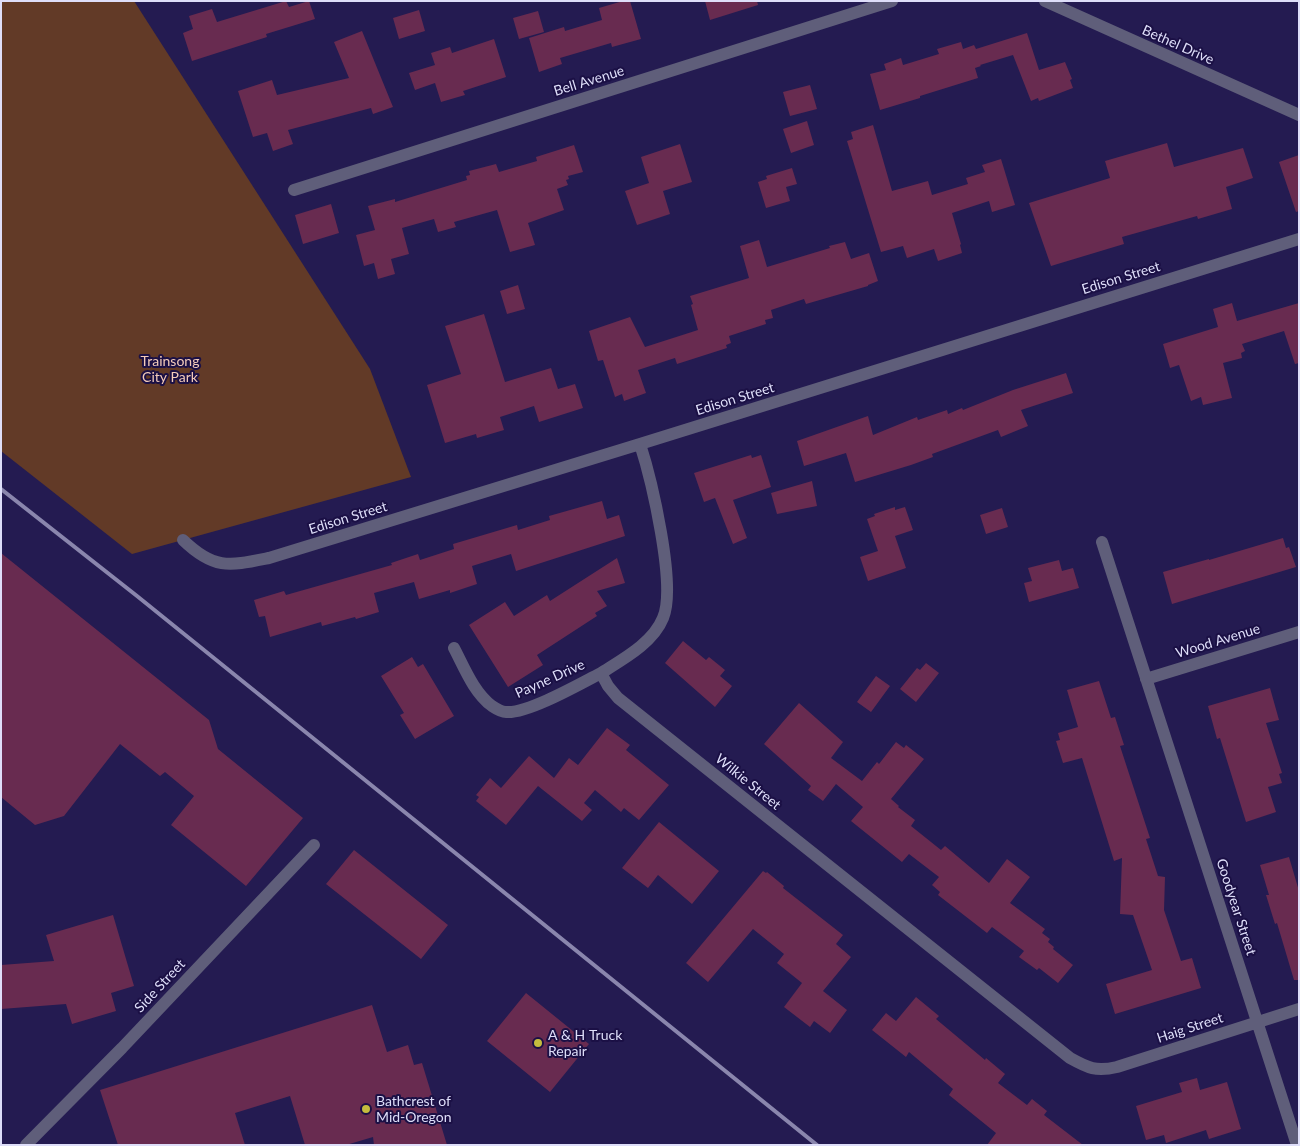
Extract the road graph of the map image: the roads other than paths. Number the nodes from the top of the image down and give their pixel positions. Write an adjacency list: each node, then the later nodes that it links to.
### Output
1 (892, 1): 4 (street, Bell Avenue)
2 (1045, 1): 3 (street, Bethel Drive)
3 (1299, 115)
4 (294, 190)
5 (1299, 239): 6 (street, Edison Street)
6 (640, 444): 7 (street, Edison Street); 11 (street)
7 (183, 540)
8 (1102, 542): 12 (street, Goodyear Street)
9 (1299, 632): 12 (street, Wood Avenue)
10 (454, 648): 11 (street, Payne Drive)
11 (601, 673): 16 (street, Wilkie Street)
12 (1146, 679): 15 (street, Goodyear Street)
13 (314, 845): 17 (street, Side Street)
14 (1299, 1009): 15 (street, Haig Street)
15 (1257, 1022): 16 (street, Haig Street); 18 (street, Goodyear Street)
16 (1089, 1068)
17 (26, 1145)
18 (1297, 1145)

